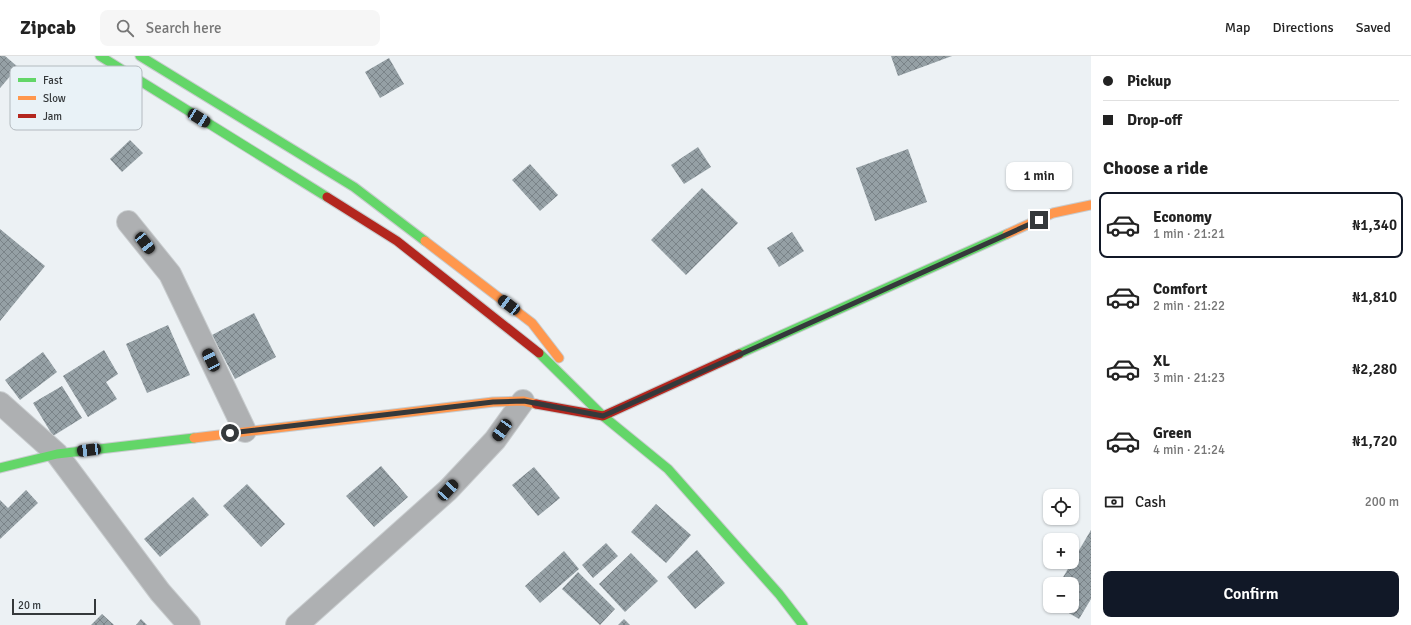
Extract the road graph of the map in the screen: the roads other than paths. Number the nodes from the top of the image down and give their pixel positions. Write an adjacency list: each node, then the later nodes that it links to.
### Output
1 (100, 56): 3 (main road)
2 (140, 56): 9 (main road)
3 (116, 66)
4 (142, 82): 9 (main road)
5 (1091, 205): 9 (main road)
6 (128, 222): 10 (street)
7 (524, 401): 9 (main road); 10 (main road); 14 (street)
8 (0, 403): 11 (street)
9 (603, 416): 15 (main road)
10 (245, 431): 11 (main road)
11 (57, 454): 12 (main road); 13 (street)
12 (0, 468)
13 (189, 625)
14 (297, 625)
15 (803, 625)

